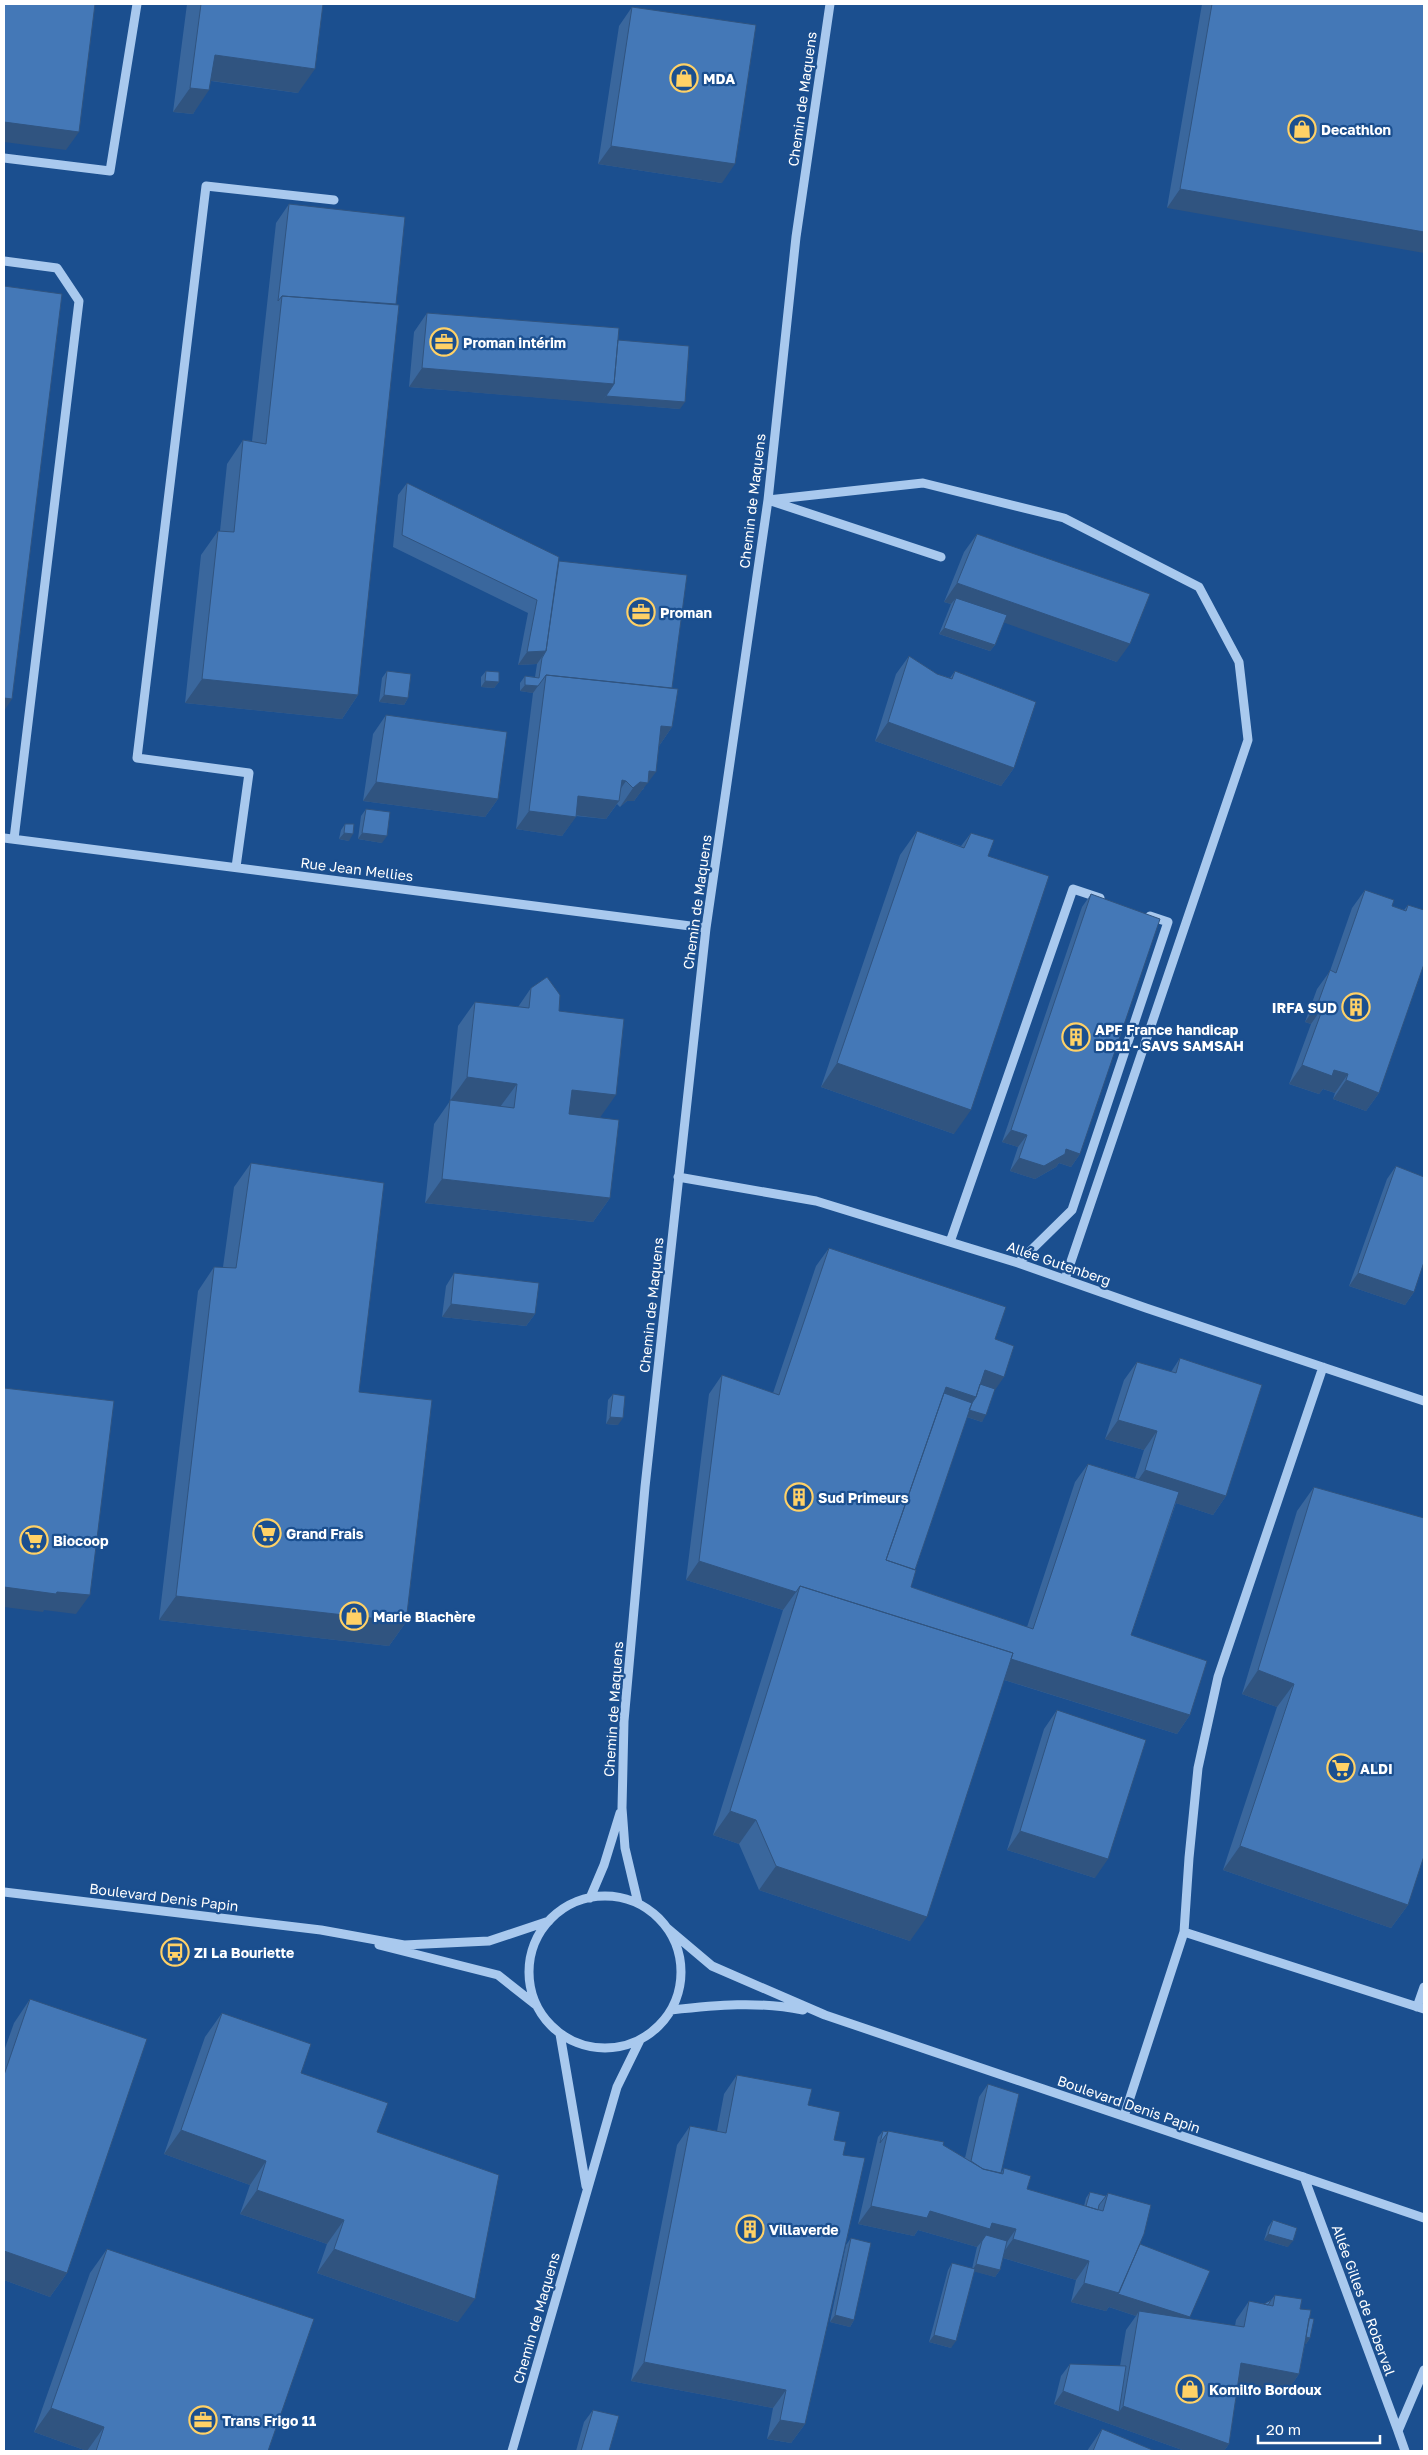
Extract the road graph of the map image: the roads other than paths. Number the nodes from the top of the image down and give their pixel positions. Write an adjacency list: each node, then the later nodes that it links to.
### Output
1 (137, 4): 3 (street)
2 (830, 4): 6 (street, Chemin de Maquens)
3 (4, 158)
4 (334, 200): 10 (street)
5 (4, 261): 9 (street)
6 (768, 500): 7 (street); 13 (street, Chemin de Maquens); 17 (street)
7 (941, 556)
8 (4, 838): 9 (street, Rue Jean Mellies)
9 (14, 839): 10 (street, Rue Jean Mellies)
10 (236, 868): 13 (street, Rue Jean Mellies)
11 (1108, 901): 15 (street)
12 (1142, 913): 16 (street)
13 (706, 928): 14 (street, Chemin de Maquens)
14 (678, 1177): 15 (street, Allée Gutenberg); 20 (street, Chemin de Maquens)
15 (950, 1242): 16 (street, Allée Gutenberg)
16 (1018, 1262): 17 (street, Allée Gutenberg)
17 (1065, 1280): 18 (street, Allée Gutenberg)
18 (1323, 1367): 19 (street, Allée Gutenberg); 27 (street)
19 (1424, 1401)
20 (622, 1808): 22 (street, Chemin de Maquens); 23 (street, Chemin de Maquens)
21 (4, 1892): 26 (street, Boulevard Denis Papin)
22 (590, 1898): 23 (street); 24 (street)
23 (638, 1904): 25 (street)
24 (549, 1921): 26 (street, Boulevard Denis Papin); 29 (street)
25 (667, 1928): 31 (street); 32 (street, Boulevard Denis Papin)
26 (321, 1930): 29 (street, Boulevard Denis Papin)
27 (1184, 1932): 30 (street); 35 (street)
28 (1424, 1987): 30 (street)
29 (536, 2005): 33 (street)
30 (1421, 2008)
31 (671, 2010): 32 (street, Boulevard Denis Papin); 34 (street)
32 (826, 2015): 35 (street, Boulevard Denis Papin)
33 (560, 2034): 34 (street); 37 (street, Chemin de Maquens)
34 (640, 2040): 37 (street, Chemin de Maquens)
35 (1124, 2116): 36 (street, Boulevard Denis Papin)
36 (1304, 2177): 38 (street, Boulevard Denis Papin); 40 (street, Allée Gilles de Roberval)
37 (587, 2192): 41 (street, Chemin de Maquens)
38 (1424, 2218)
39 (1424, 2370): 40 (street)
40 (1398, 2431): 42 (street, Allée Gilles de Roberval)
41 (512, 2451)
42 (1405, 2451)

